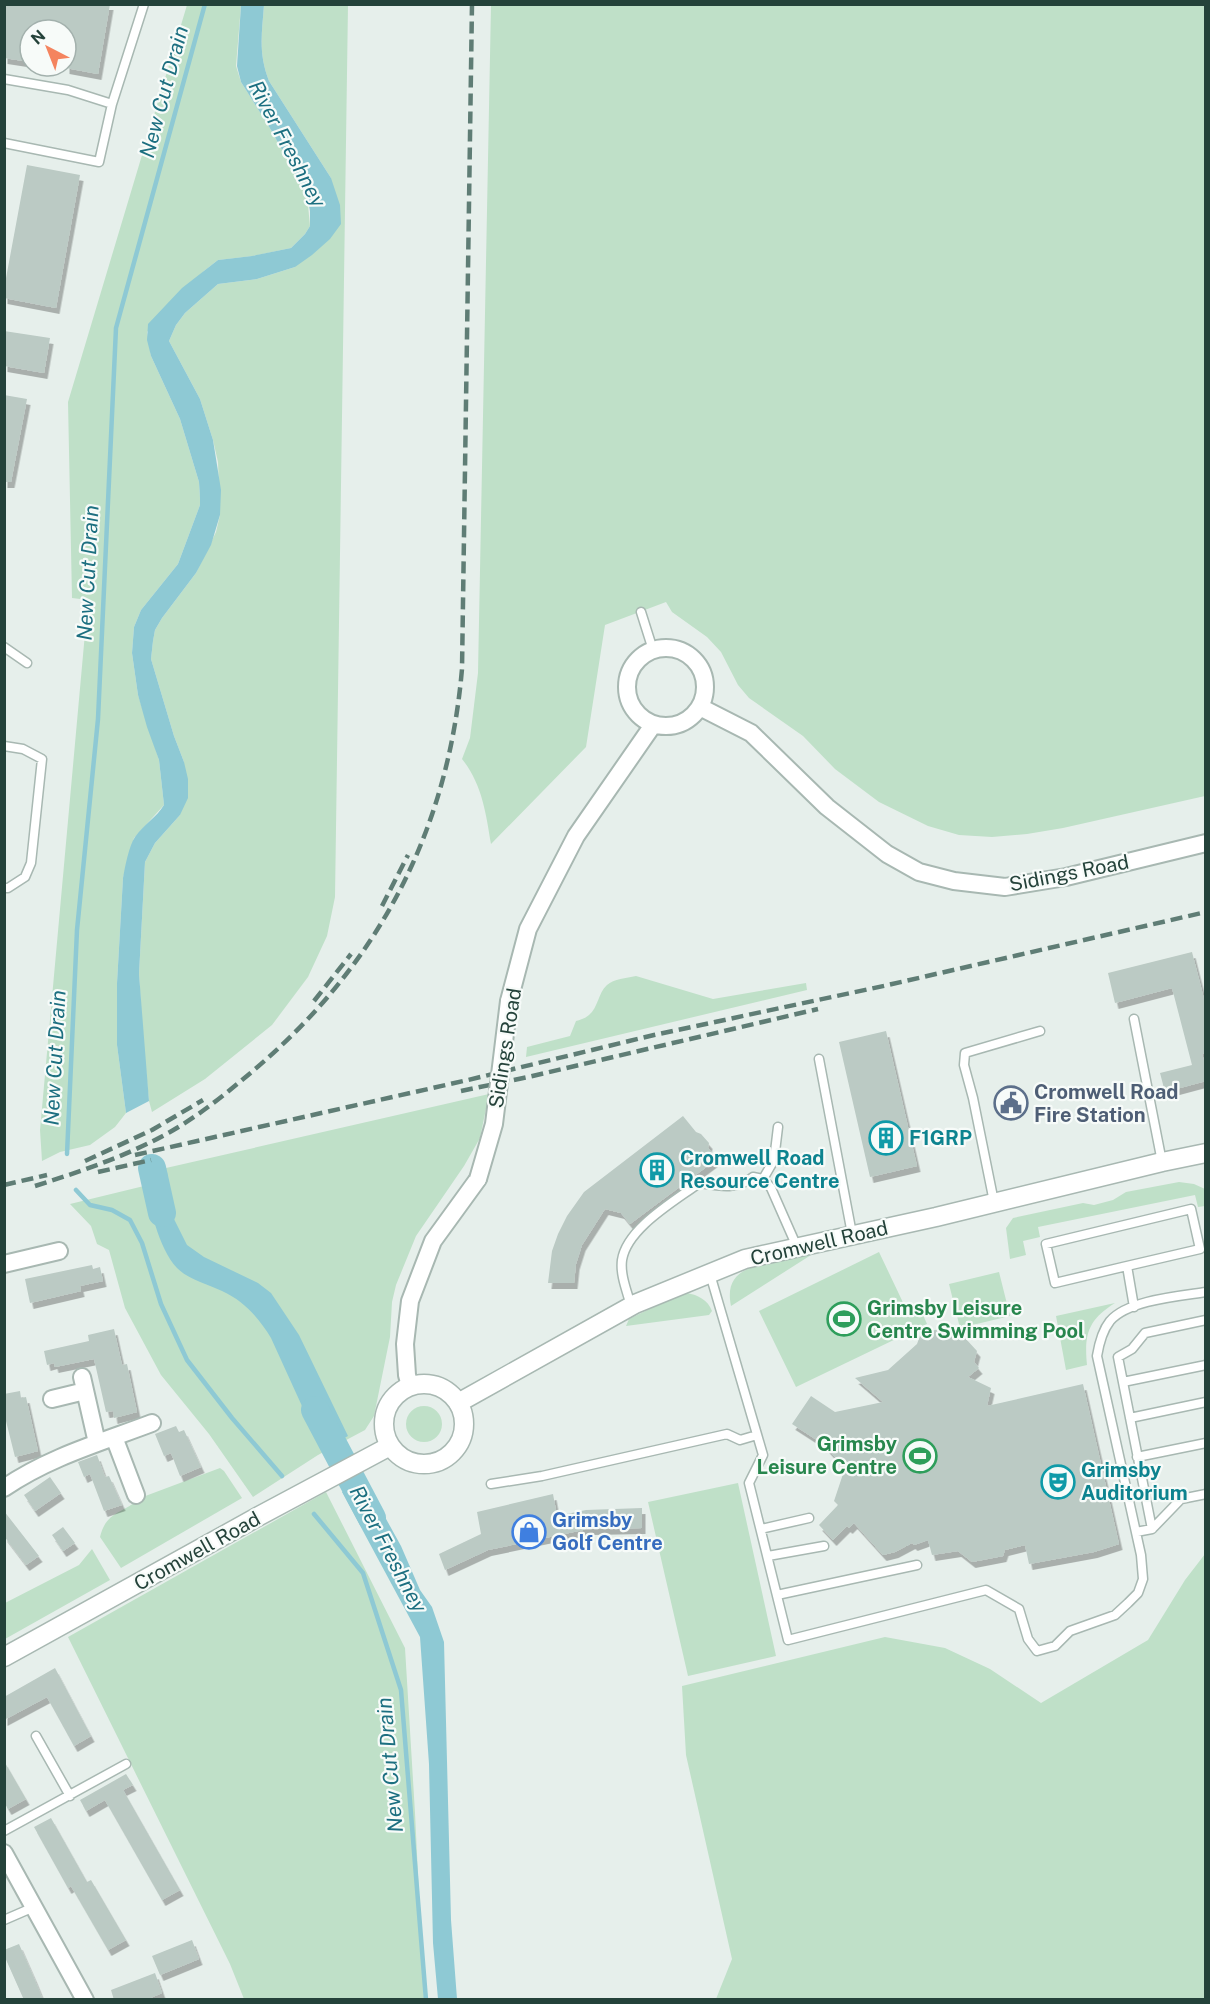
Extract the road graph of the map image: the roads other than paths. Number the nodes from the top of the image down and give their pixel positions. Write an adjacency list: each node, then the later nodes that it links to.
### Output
1 (144, 4): 3 (lane)
2 (4, 79): 3 (lane)
3 (112, 104): 4 (lane)
4 (4, 143)
5 (641, 612): 7 (lane)
6 (4, 646): 8 (lane)
7 (653, 650): 9 (street); 10 (street)
8 (27, 663)
9 (700, 707): 10 (street); 12 (street, Sidings Road)
10 (653, 725): 34 (street, Sidings Road, bridge)
11 (4, 746): 13 (lane)
12 (1206, 843)
13 (4, 888)
14 (1134, 1019): 19 (lane)
15 (1040, 1031): 21 (lane)
16 (819, 1059): 22 (lane)
17 (778, 1128): 20 (lane)
18 (1206, 1153): 19 (street, Cromwell Road)
19 (1162, 1162): 21 (street, Cromwell Road)
20 (763, 1179): 23 (lane); 29 (lane)
21 (994, 1202): 22 (street, Cromwell Road)
22 (852, 1234): 23 (street, Cromwell Road)
23 (797, 1248): 27 (street, Cromwell Road)
24 (59, 1251): 25 (street)
25 (6, 1259)
26 (1126, 1266): 26 (lane); 30 (lane)
27 (710, 1273): 29 (street, Cromwell Road); 40 (lane)
28 (1206, 1292): 30 (lane)
29 (631, 1306): 37 (street, Cromwell Road)
30 (1134, 1307): 53 (lane)
31 (1206, 1320): 33 (lane)
32 (1206, 1365): 33 (lane)
33 (1123, 1383): 38 (lane)
34 (410, 1386): 37 (street); 44 (street)
35 (52, 1399): 42 (street)
36 (1206, 1402): 38 (lane)
37 (458, 1403): 44 (street)
38 (1130, 1418): 45 (lane)
39 (152, 1423): 41 (street)
40 (757, 1435): 46 (lane); 51 (lane)
41 (114, 1437): 42 (street); 49 (street)
42 (97, 1443): 47 (street)
43 (1206, 1443): 45 (lane)
44 (390, 1446): 58 (street, Cromwell Road)
45 (1137, 1457): 52 (lane)
46 (491, 1484)
47 (4, 1488)
48 (1206, 1494): 52 (lane)
49 (136, 1495)
50 (809, 1518): 51 (lane)
51 (761, 1529): 55 (lane)
52 (1152, 1529): 53 (lane)
53 (1136, 1533): 57 (lane)
54 (824, 1546): 55 (lane)
55 (768, 1556): 57 (lane)
56 (917, 1565): 57 (lane)
57 (777, 1595)
58 (4, 1657)
59 (36, 1736): 61 (lane)
60 (126, 1764): 61 (lane)
61 (70, 1796): 62 (lane)
62 (4, 1831)
63 (4, 1854): 64 (street)
64 (34, 1907): 65 (lane); 66 (street)
65 (4, 1920)
66 (85, 2000)

